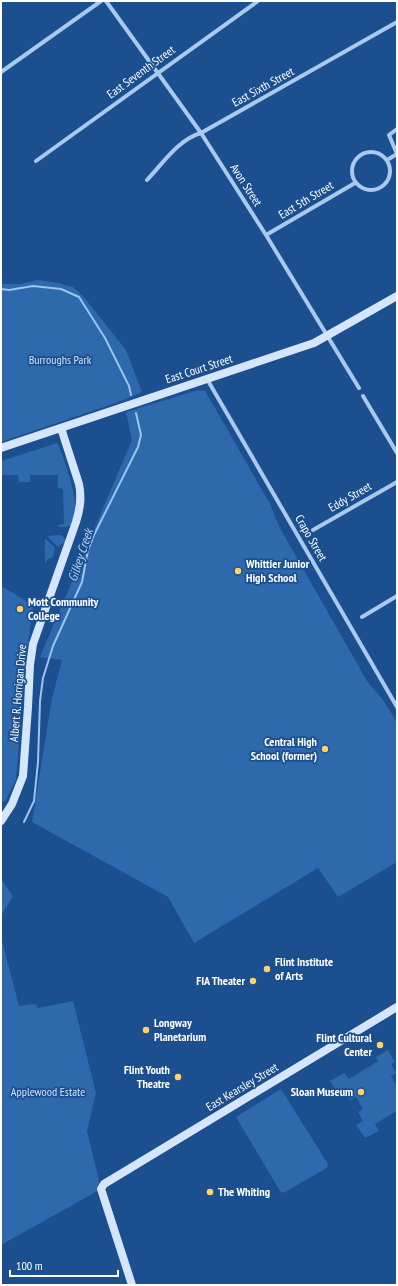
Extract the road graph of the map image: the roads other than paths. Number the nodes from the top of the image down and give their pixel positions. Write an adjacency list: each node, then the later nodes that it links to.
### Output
1 (101, 1): 5 (street)
2 (106, 1): 6 (street, Avon Street)
3 (258, 1): 6 (street, East Seventh Street)
4 (397, 22): 8 (street, East Sixth Street)
5 (1, 72)
6 (157, 73): 8 (street, Avon Street); 10 (street, East Seventh Street)
7 (397, 129): 9 (street)
8 (201, 133): 11 (street, East Sixth Street); 13 (street, Avon Street)
9 (387, 160): 12 (street); 12 (street)
10 (36, 161)
11 (147, 180)
12 (355, 182): 13 (street, East 5th Street)
13 (266, 235): 15 (street, Avon Street)
14 (397, 296): 15 (street, East Court Street)
15 (328, 336): 16 (street, East Court Street); 17 (street, Avon Street)
16 (207, 379): 19 (street, East Court Street); 26 (street, Crapo Street)
17 (359, 388)
18 (364, 396): 21 (street)
19 (61, 428): 20 (street, East Court Street); 27 (street, Albert R. Horrigan Drive)
20 (1, 448)
21 (397, 453)
22 (397, 482): 23 (street, Eddy Street)
23 (312, 530)
24 (397, 596): 25 (street)
25 (362, 617)
26 (396, 704)
27 (1, 821)
28 (397, 1007): 29 (street, East Kearsley Street)
29 (132, 1285)

